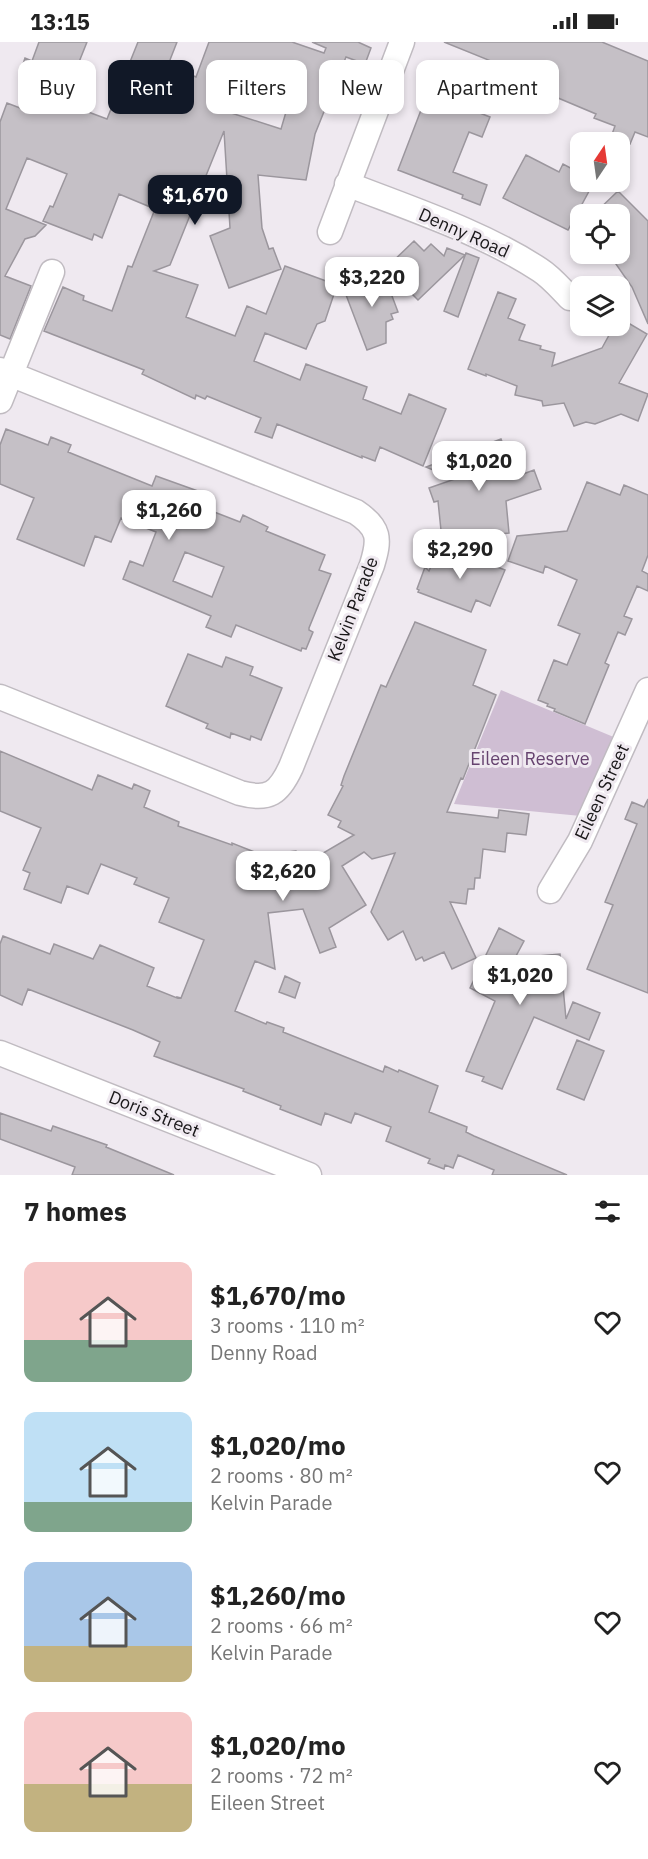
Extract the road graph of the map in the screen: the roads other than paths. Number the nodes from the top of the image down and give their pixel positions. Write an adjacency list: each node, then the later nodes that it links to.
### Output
1 (402, 42): 2 (street)
2 (347, 184): 3 (street); 5 (street, Denny Road)
3 (330, 232)
4 (52, 272): 6 (street)
5 (570, 298)
6 (5, 372): 7 (street); 9 (street, Kelvin Parade)
7 (0, 402)
8 (648, 690): 10 (street, Eileen Street)
9 (0, 697)
10 (550, 891)
11 (0, 1053): 12 (street, Doris Street)
12 (309, 1175)

